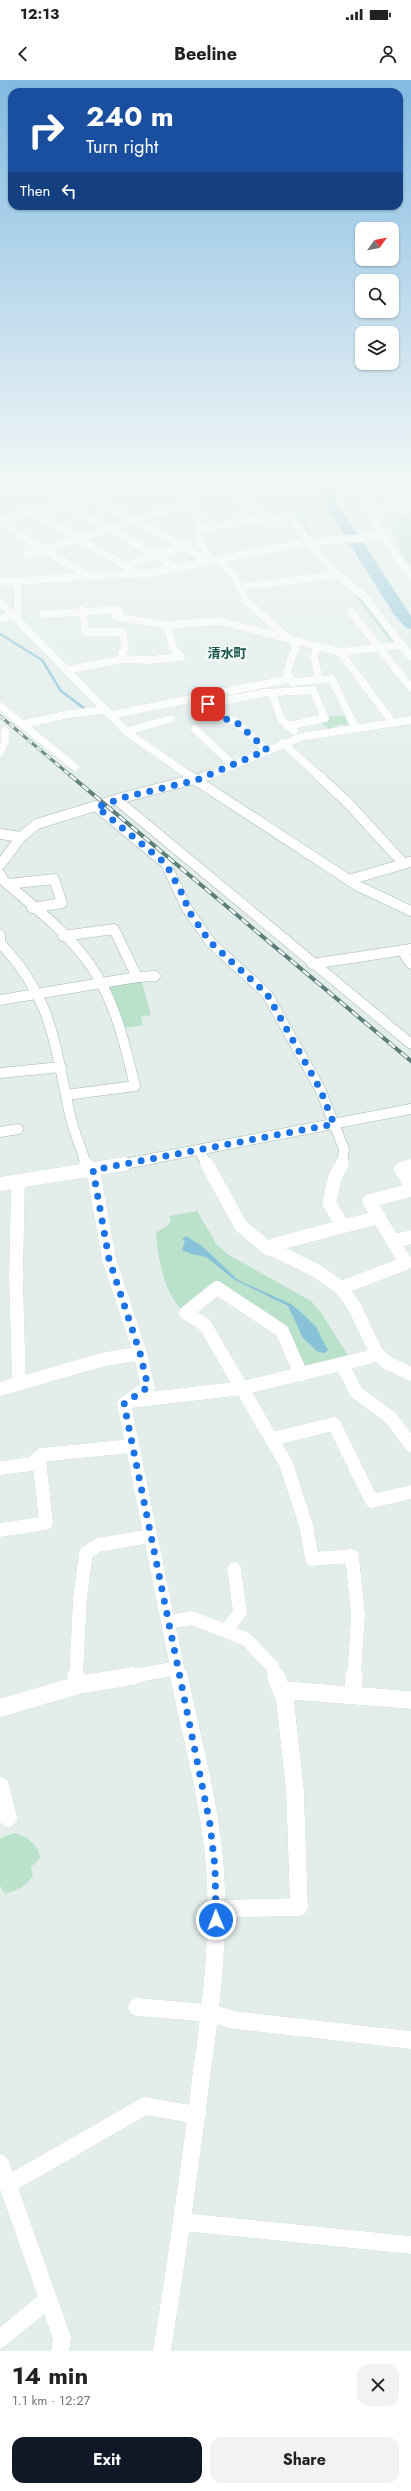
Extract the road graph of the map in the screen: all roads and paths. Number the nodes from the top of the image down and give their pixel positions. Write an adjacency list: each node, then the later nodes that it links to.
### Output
1 (17, 586): 9 (street)
2 (247, 586): 4 (street)
3 (352, 586): 13 (street)
4 (239, 587): 12 (street)
5 (0, 602): 9 (street)
6 (82, 610): 8 (street); 11 (street); 18 (street)
7 (351, 612): 15 (street)
8 (43, 614)
9 (14, 616): 10 (street); 19 (street)
10 (0, 619)
11 (167, 625): 12 (street); 18 (street)
12 (292, 641): 14 (street); 20 (street)
13 (401, 644): 15 (street); 17 (street)
14 (318, 646): 16 (street); 21 (street)
15 (379, 647): 16 (street); 22 (street)
16 (340, 652): 28 (street)
17 (411, 657)
18 (124, 659): 19 (street)
19 (67, 670): 26 (street)
20 (289, 679): 21 (street); 24 (street)
21 (319, 680): 31 (street)
22 (411, 688)
23 (272, 693): 30 (street); 30 (street); 37 (street)
24 (158, 705): 26 (street); 34 (street)
25 (0, 706): 29 (street)
26 (108, 712): 29 (street); 34 (street)
27 (411, 720): 28 (street)
28 (393, 723): 31 (street)
29 (24, 724): 40 (street)
30 (287, 726): 35 (street)
31 (356, 727): 35 (street)
32 (195, 729): 39 (street)
33 (4, 731): 38 (street)
34 (127, 731): 41 (street)
35 (301, 737): 36 (street)
36 (283, 743): 37 (street); 46 (street)
37 (267, 750): 39 (street)
38 (0, 752)
39 (233, 766): 41 (street)
40 (75, 767)
41 (196, 780): 42 (street); 49 (street)
42 (117, 800): 43 (street); 57 (street)
43 (97, 807): 45 (street); 69 (street)
44 (0, 834): 45 (street)
45 (21, 837): 47 (street)
46 (407, 862): 49 (street)
47 (0, 864)
48 (0, 874): 50 (street)
49 (349, 880): 52 (street)
50 (8, 884): 51 (street); 51 (street)
51 (32, 908): 54 (street)
52 (411, 911)
53 (0, 935): 55 (street)
54 (63, 936): 60 (street); 61 (street)
55 (0, 942): 62 (street)
56 (407, 950): 57 (street); 58 (street)
57 (312, 964): 64 (street)
58 (411, 964)
59 (155, 976): 60 (street)
60 (137, 977): 61 (street)
61 (102, 984): 62 (street); 67 (street)
62 (39, 994): 63 (street); 65 (street)
63 (0, 1000)
64 (411, 1044)
65 (61, 1067): 66 (street); 67 (street)
66 (0, 1073)
67 (66, 1095): 74 (street)
68 (411, 1109): 69 (street)
69 (334, 1124): 72 (street); 80 (street)
70 (18, 1129): 71 (street)
71 (0, 1132)
72 (199, 1150): 74 (street); 83 (street)
73 (411, 1166): 77 (street)
74 (91, 1170): 75 (street); 85 (street)
75 (18, 1183): 76 (street); 90 (street)
76 (0, 1184)
77 (411, 1185)
78 (411, 1190): 79 (street)
79 (379, 1217): 80 (street); 82 (street)
80 (343, 1226): 83 (street)
81 (411, 1237): 82 (street)
82 (393, 1241): 84 (street)
83 (268, 1249): 84 (street)
84 (341, 1288): 86 (street)
85 (140, 1353): 90 (street); 93 (street)
86 (376, 1353): 87 (street); 89 (street)
87 (342, 1364): 88 (street); 95 (street)
88 (301, 1374): 91 (street); 91 (street)
89 (411, 1374)
90 (19, 1384): 92 (street)
91 (243, 1388): 93 (street); 94 (street)
92 (0, 1389)
93 (131, 1401): 96 (street)
94 (272, 1439): 99 (street); 108 (street)
95 (411, 1445)
96 (131, 1446): 97 (street); 101 (street)
97 (38, 1458): 98 (street); 100 (street)
98 (0, 1468)
99 (411, 1492)
100 (0, 1530)
101 (150, 1536): 103 (street); 106 (street)
102 (234, 1569): 104 (street)
103 (169, 1622): 104 (street); 105 (street)
104 (227, 1630): 107 (street)
105 (176, 1668): 106 (street); 113 (street)
106 (78, 1685): 110 (street)
107 (283, 1690): 108 (street); 113 (street)
108 (353, 1695): 109 (street)
109 (411, 1700)
110 (0, 1708)
111 (0, 1786): 112 (street)
112 (8, 1818)
113 (216, 1909): 115 (street)
114 (137, 2007): 115 (street)
115 (210, 2013): 116 (street); 117 (street)
116 (411, 2040)
117 (197, 2115): 119 (street); 120 (street)
118 (0, 2163): 119 (street)
119 (8, 2184): 122 (street)
120 (183, 2222): 121 (street); 125 (street)
121 (411, 2245)
122 (48, 2299): 123 (street); 124 (street)
123 (0, 2339)
124 (60, 2351)
125 (162, 2351)

